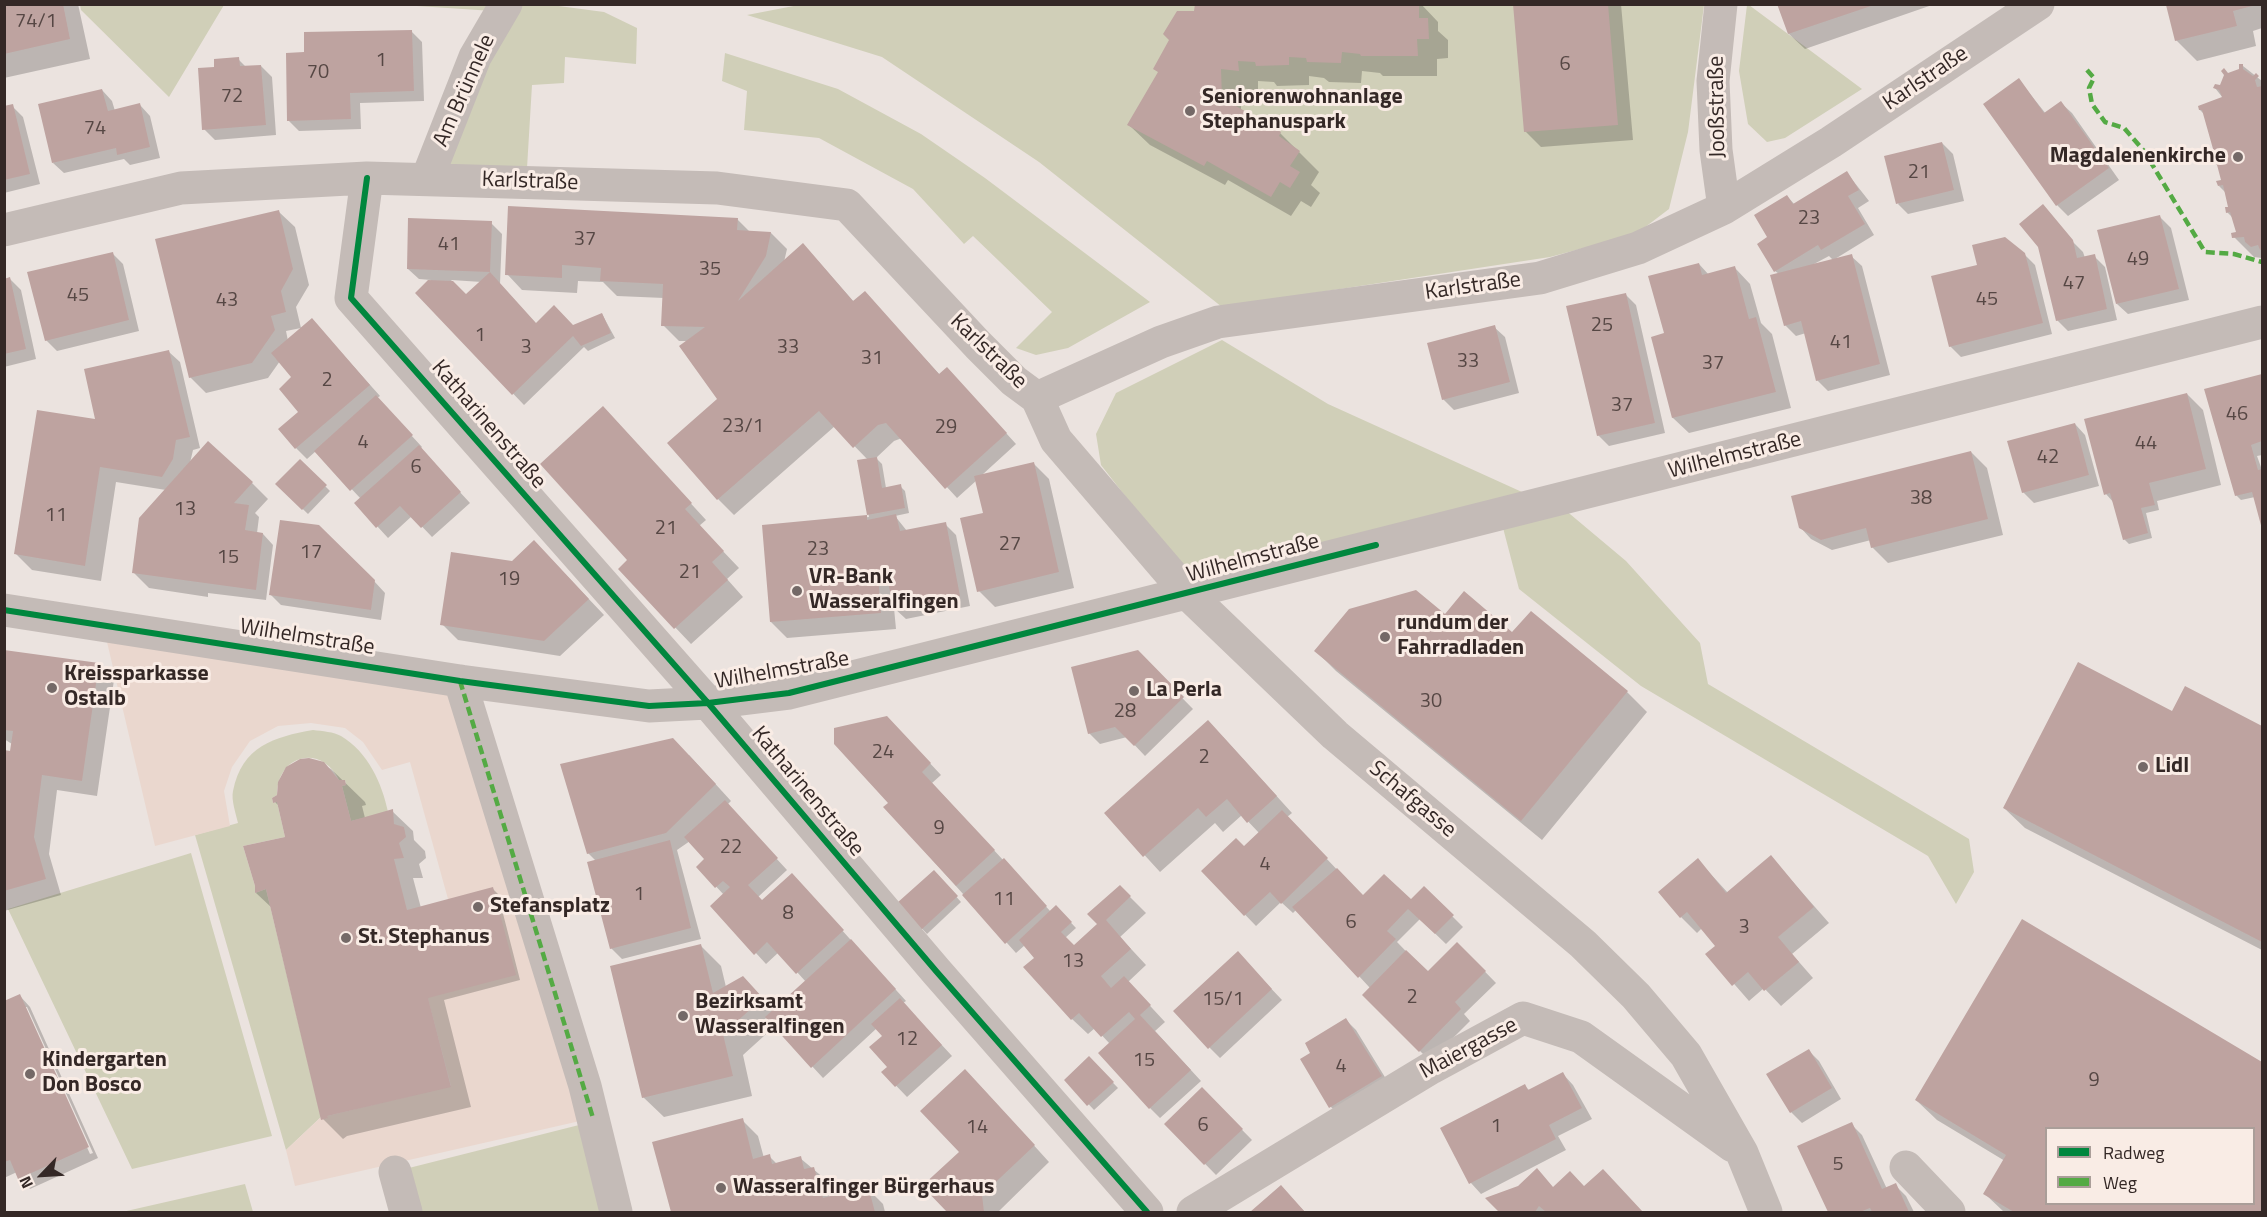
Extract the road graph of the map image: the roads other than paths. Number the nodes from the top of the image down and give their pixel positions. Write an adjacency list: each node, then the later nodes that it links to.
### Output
1 (506, 4): 5 (street, Am Brünnele)
2 (1720, 4): 6 (street, Jooßstraße)
3 (2038, 4): 6 (street, Karlstraße)
4 (367, 178): 5 (street, Karlstraße); 7 (street, Karlstraße); 13 (street, Katharinenstraße)
5 (427, 179): 9 (street, Karlstraße)
6 (1724, 208): 9 (street, Karlstraße)
7 (4, 230)
8 (2262, 322): 10 (street, Wilhelmstraße)
9 (1037, 398): 10 (street, Schafgasse)
10 (1188, 594): 13 (street, Wilhelmstraße); 14 (street, Schafgasse)
11 (4, 610): 12 (street, Wilhelmstraße)
12 (460, 681): 13 (street, Wilhelmstraße); 18 (street)
13 (708, 703): 19 (street, Katharinenstraße)
14 (1742, 1153): 20 (street, Maiergasse); 21 (street, Schafgasse)
15 (1906, 1167): 22 (street)
16 (395, 1172): 17 (street)
17 (406, 1212)
18 (616, 1212)
19 (1147, 1212)
20 (1193, 1212)
21 (1766, 1212)
22 (1949, 1212)

